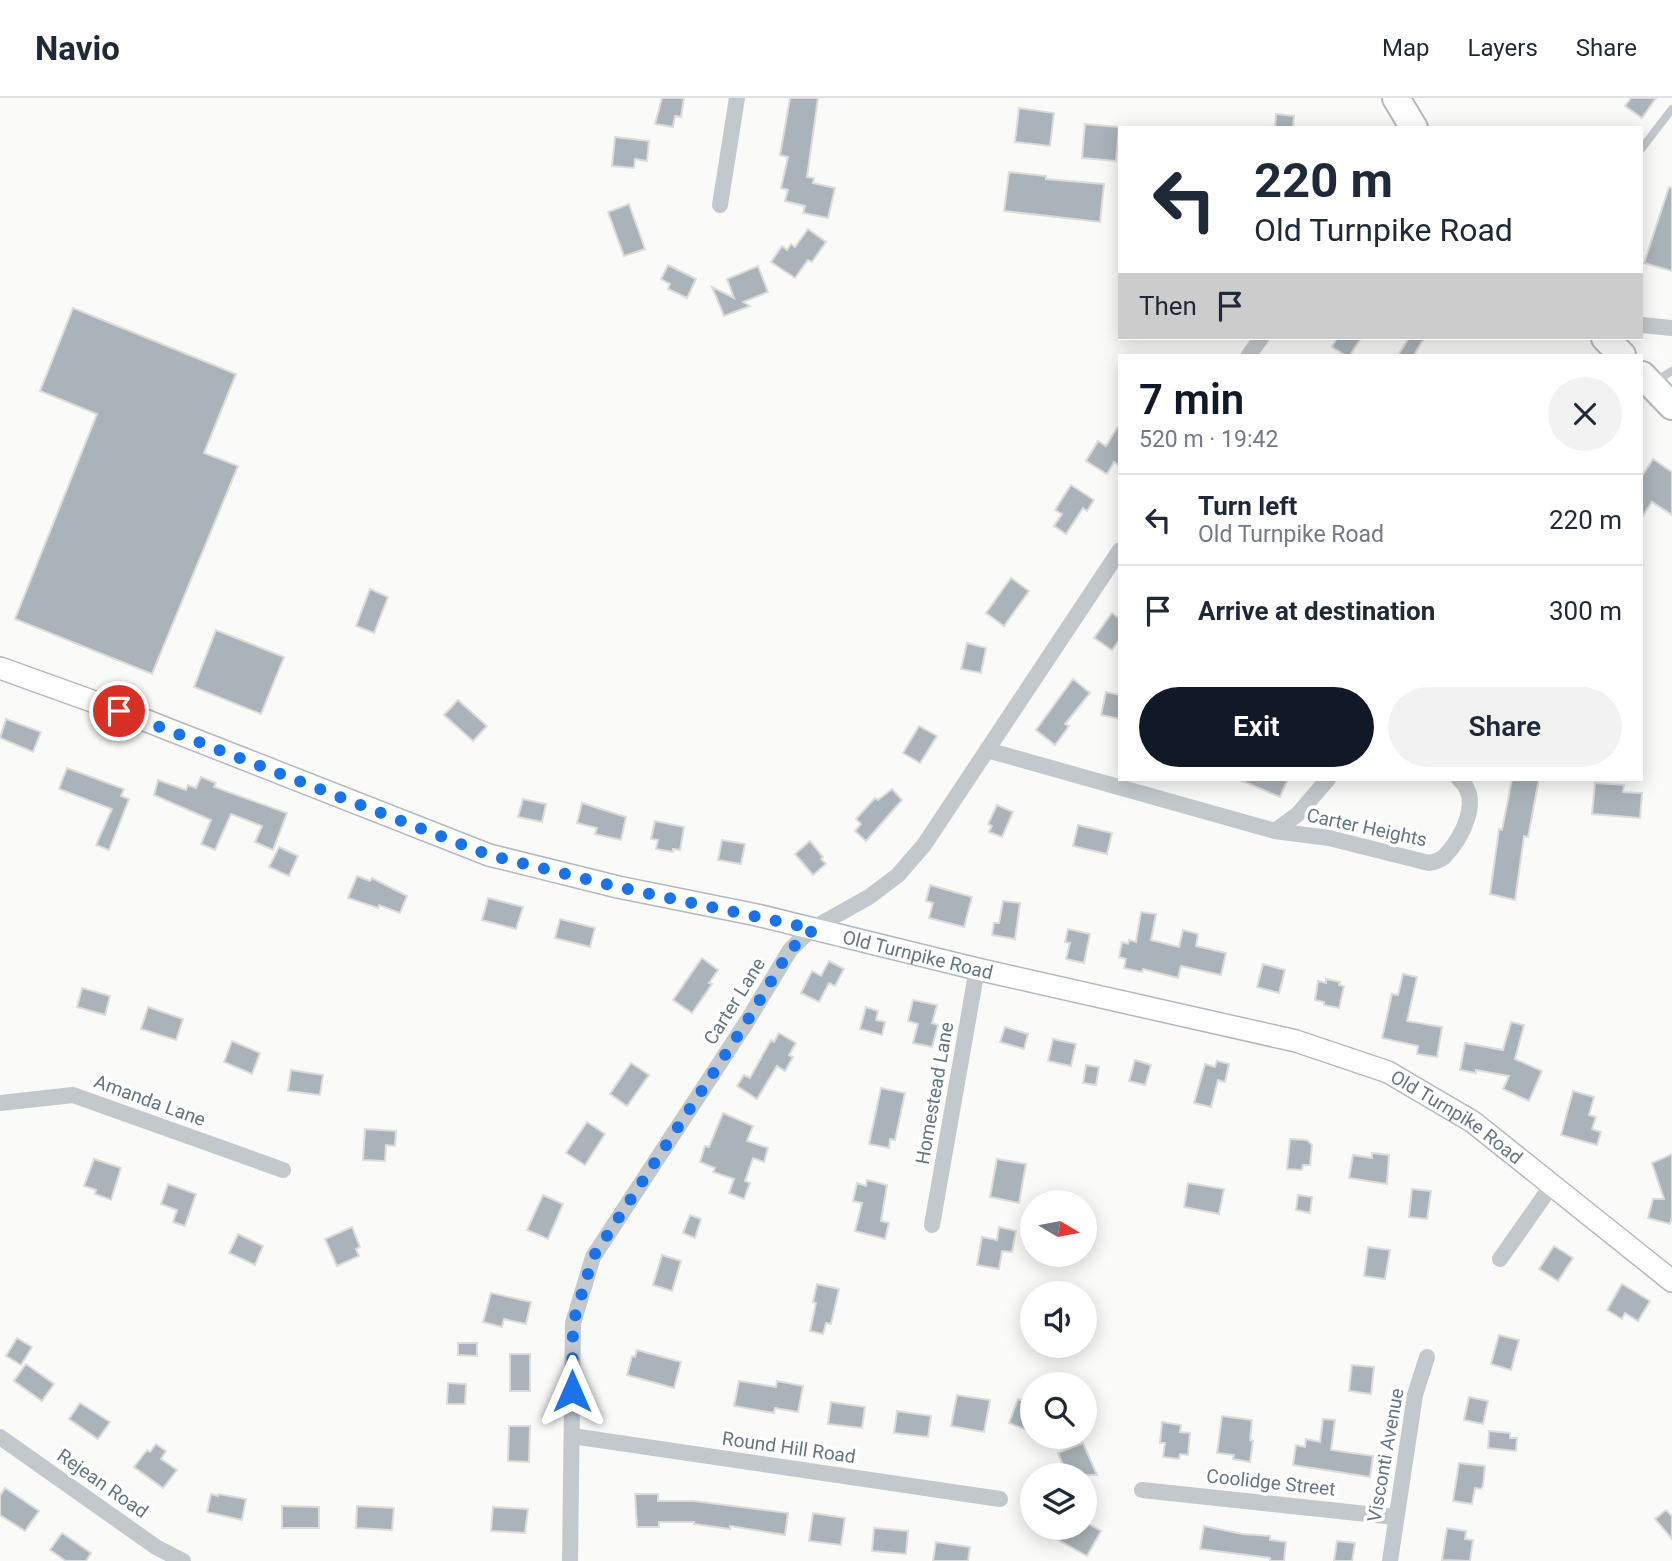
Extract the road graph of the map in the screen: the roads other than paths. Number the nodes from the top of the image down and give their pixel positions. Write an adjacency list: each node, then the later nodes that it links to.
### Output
1 (737, 98): 6 (street)
2 (1396, 98): 4 (highway)
3 (1672, 109): 5 (lane)
4 (1413, 126)
5 (1643, 147)
6 (720, 205)
7 (1643, 325): 8 (street)
8 (1672, 328)
9 (1607, 340): 10 (highway)
10 (1621, 354)
11 (1661, 375): 12 (highway)
12 (1672, 406)
13 (1118, 553): 15 (street, Carter Lane)
14 (0, 667): 19 (main road, Old Turnpike Road)
15 (987, 750): 18 (street, Carter Heights); 19 (street, Carter Lane)
16 (1326, 781): 18 (street, Carter Heights)
17 (1461, 781): 18 (street, Carter Heights)
18 (1275, 831)
19 (814, 929): 20 (main road, Old Turnpike Road); 28 (street, Carter Lane)
20 (978, 969): 23 (main road, Old Turnpike Road); 24 (street, Homestead Lane)
21 (0, 1103): 22 (street, Amanda Lane)
22 (283, 1170)
23 (1552, 1185): 25 (street); 26 (main road, Old Turnpike Road)
24 (932, 1225)
25 (1500, 1259)
26 (1672, 1281)
27 (1427, 1357): 32 (street, Visconti Avenue)
28 (572, 1436): 31 (street, Round Hill Road); 34 (street, Carter Lane)
29 (0, 1437): 33 (street, Rejean Road)
30 (1142, 1490): 32 (street, Coolidge Street)
31 (1000, 1499)
32 (1395, 1517): 35 (street, Visconti Avenue)
33 (183, 1561)
34 (570, 1561)
35 (1390, 1561)

